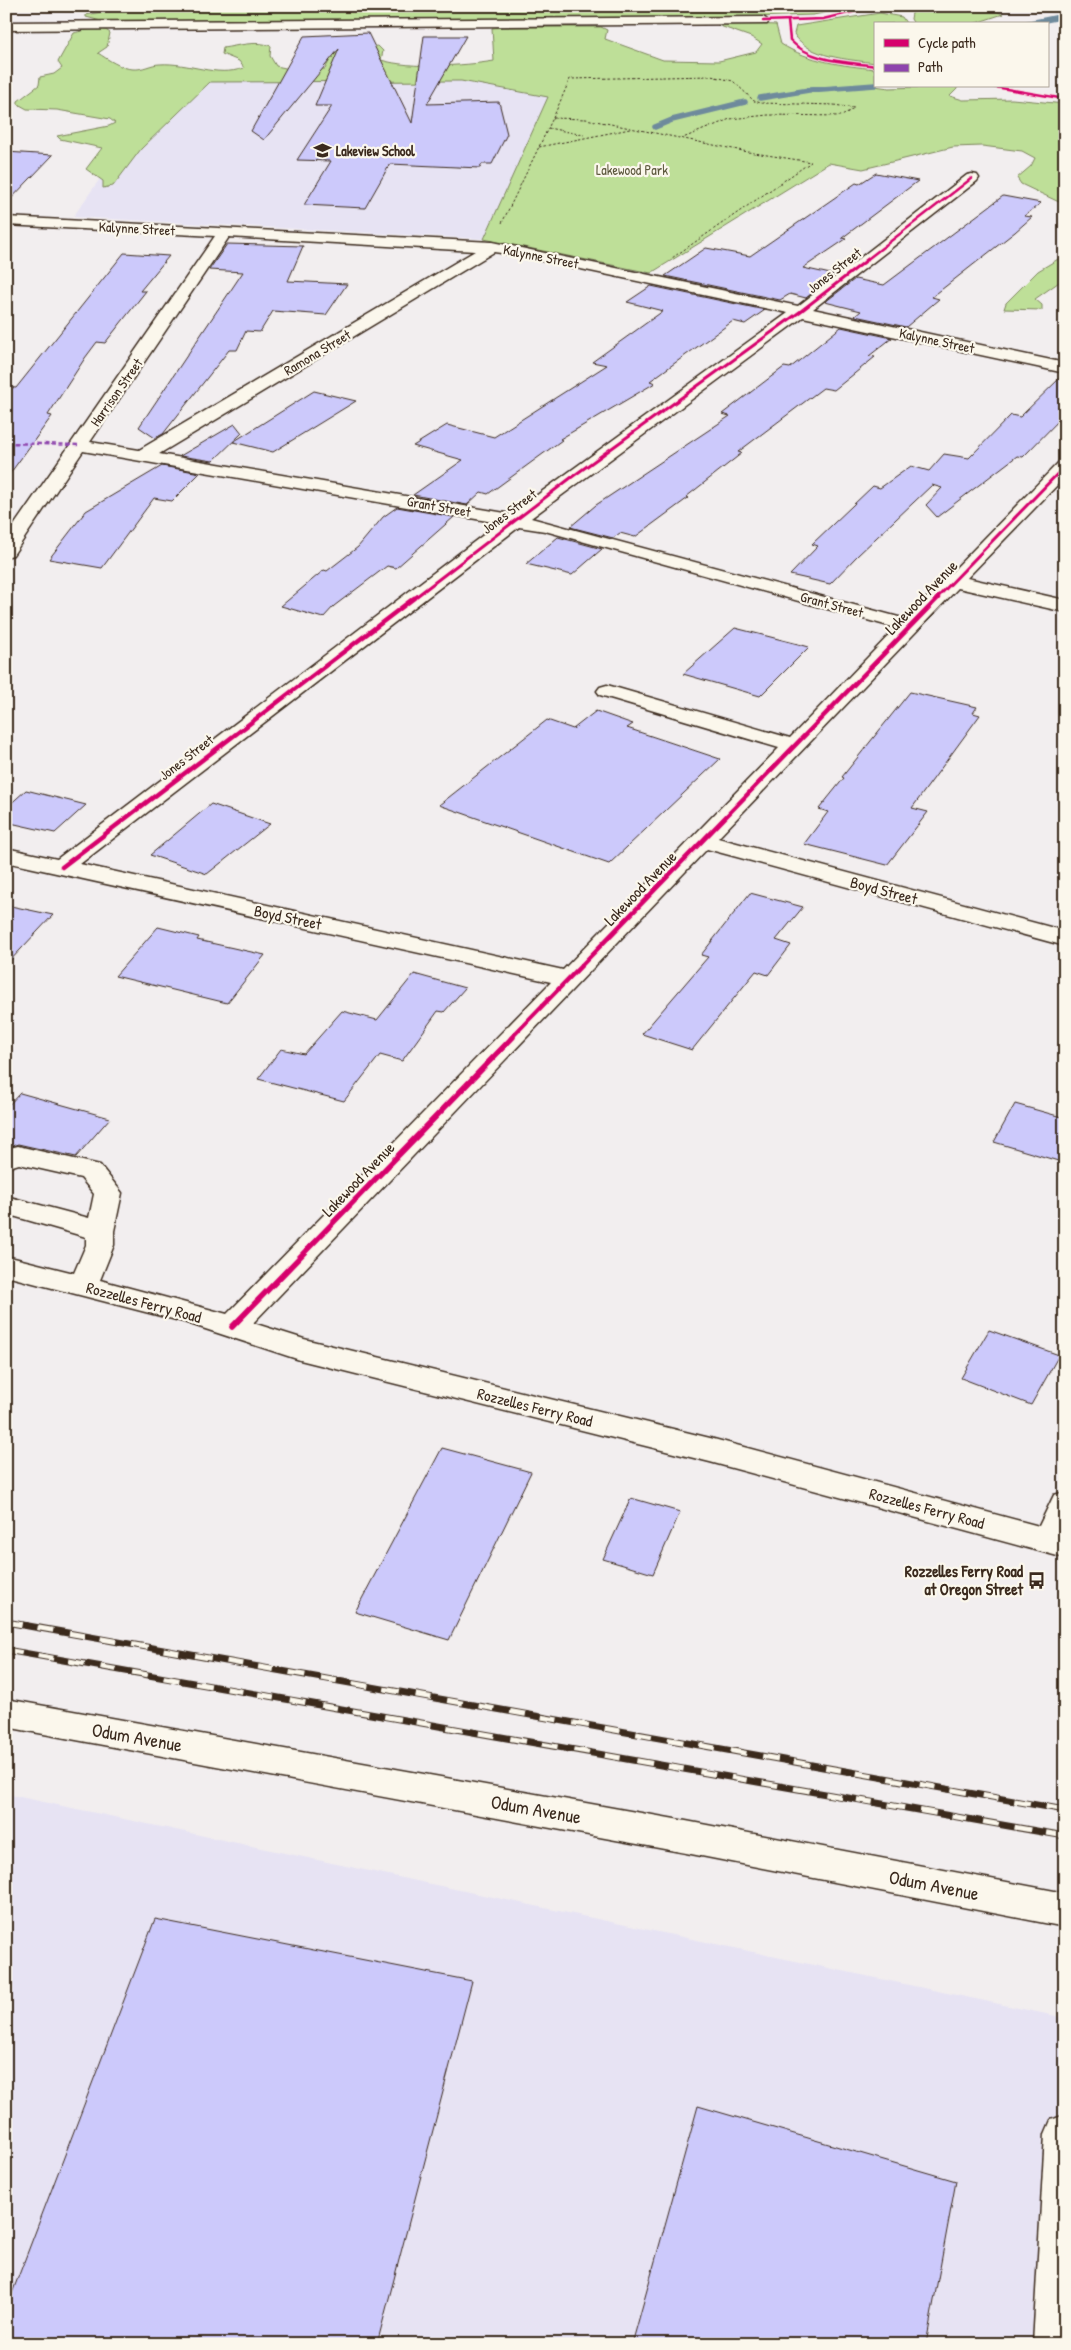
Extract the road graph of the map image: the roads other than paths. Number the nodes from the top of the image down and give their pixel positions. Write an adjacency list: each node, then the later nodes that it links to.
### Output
1 (763, 20): 2 (street)
2 (6, 26)
3 (972, 178): 7 (street, Jones Street)
4 (6, 221): 5 (street, Kalynne Street)
5 (225, 232): 6 (street, Kalynne Street); 9 (street, Harrison Street)
6 (491, 247): 7 (street, Kalynne Street); 10 (street, Ramona Street)
7 (800, 311): 8 (street, Kalynne Street); 12 (street, Jones Street)
8 (1065, 368)
9 (78, 445): 10 (street, Grant Street); 13 (street, Harrison Street)
10 (142, 456): 12 (street, Grant Street)
11 (1065, 466): 14 (street, Lakewood Avenue)
12 (516, 520): 16 (street, Grant Street); 21 (street, Jones Street)
13 (6, 551)
14 (953, 581): 15 (street); 16 (street, Lakewood Avenue)
15 (1062, 602)
16 (910, 626): 18 (street, Lakewood Avenue)
17 (607, 691): 18 (street)
18 (794, 746): 19 (street, Lakewood Avenue)
19 (703, 841): 22 (street, Boyd Street); 23 (street, Lakewood Avenue)
20 (6, 855): 21 (street, Boyd Street)
21 (62, 867): 23 (street, Boyd Street)
22 (1065, 939)
23 (570, 979): 29 (street, Lakewood Avenue)
24 (6, 1159): 26 (street)
25 (6, 1205): 26 (street)
26 (100, 1231): 28 (street)
27 (6, 1266): 28 (street, Rozzelles Ferry Road)
28 (83, 1286): 29 (street, Rozzelles Ferry Road)
29 (232, 1327): 31 (street, Rozzelles Ferry Road)
30 (1065, 1504): 31 (street)
31 (1057, 1542)
32 (6, 1713): 33 (street, Odum Avenue)
33 (1065, 1910)
34 (1065, 2134): 35 (street)
35 (1055, 2344)

